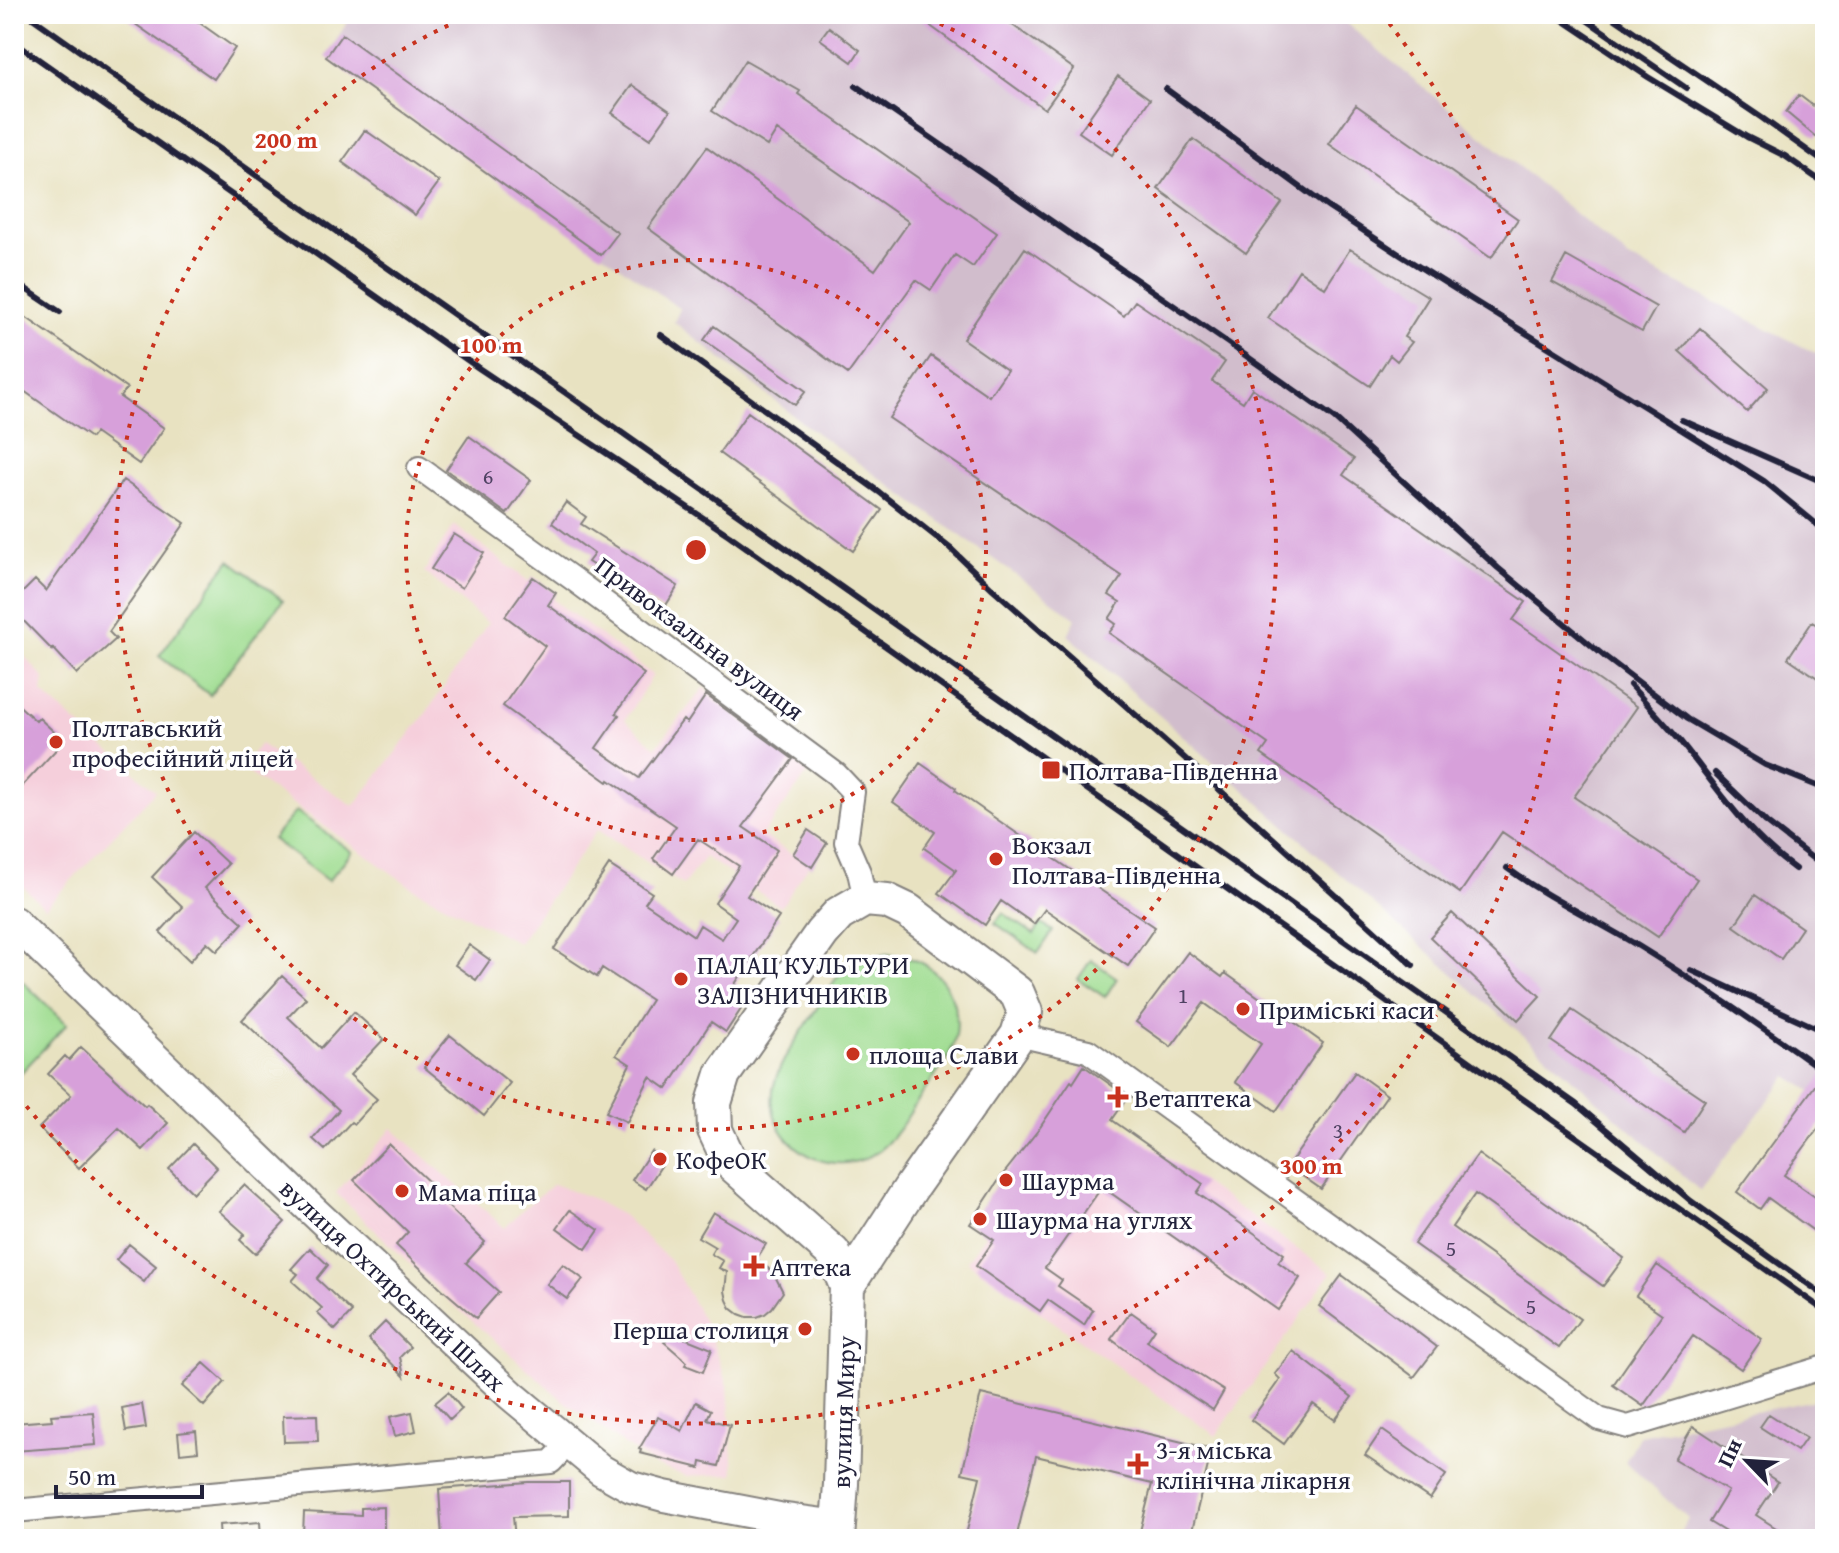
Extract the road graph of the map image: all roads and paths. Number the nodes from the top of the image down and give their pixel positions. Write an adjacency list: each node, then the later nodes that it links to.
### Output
1 (419, 468): 2 (street, Привокзальна вулиця)
2 (865, 899): 4 (main road); 5 (main road)
3 (14, 922): 7 (main road, вулиця Охтирський Шлях)
4 (1018, 1035): 5 (main road); 6 (street)
5 (847, 1286): 9 (main road, вулиця Миру)
6 (1825, 1367)
7 (569, 1443): 8 (street); 9 (main road, вулиця Охтирський Шлях)
8 (14, 1511)
9 (838, 1532)

